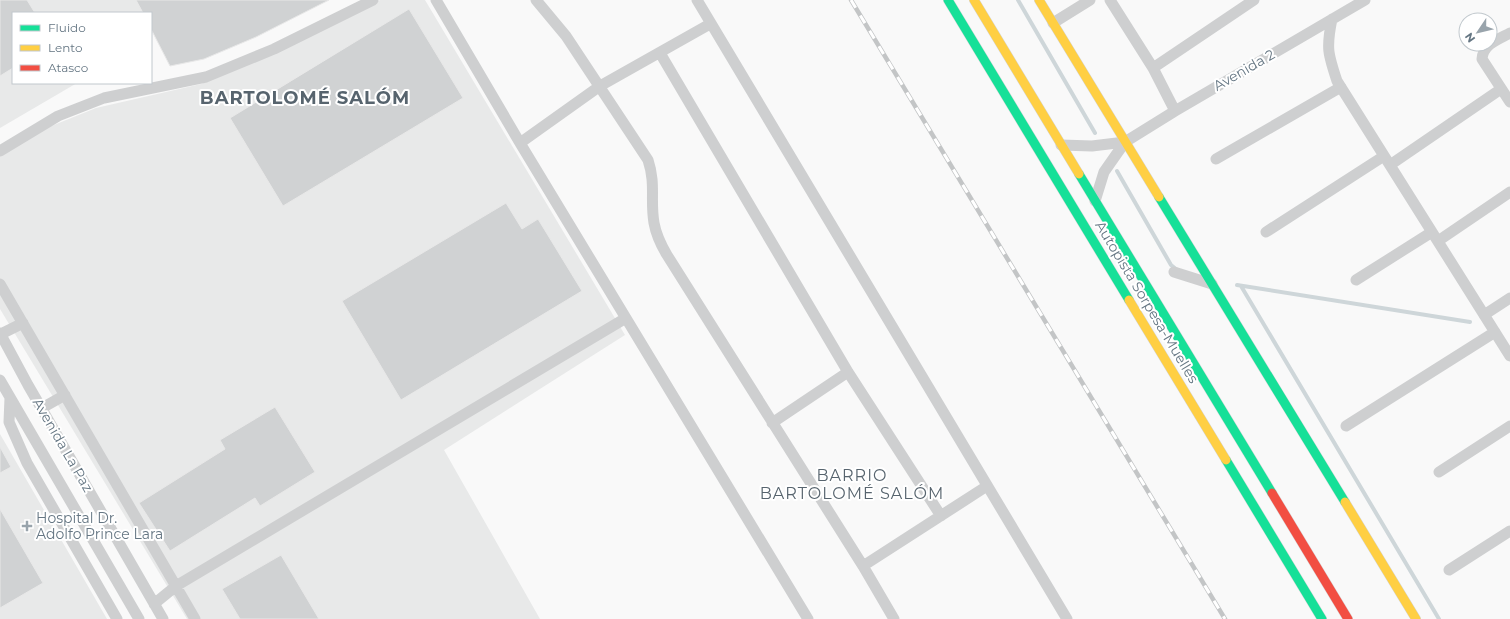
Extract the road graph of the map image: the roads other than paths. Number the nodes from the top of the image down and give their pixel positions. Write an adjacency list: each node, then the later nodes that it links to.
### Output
1 (373, 0): 26 (street)
2 (436, 0): 24 (street)
3 (536, 0): 18 (street)
4 (697, 0): 14 (street)
5 (948, 0): 67 (main road, Autopista Sorpesa-Muelles)
6 (974, 0): 25 (main road, Autopista Sorpesa-Muelles)
7 (1040, 0): 13 (main road)
8 (1090, 0): 13 (street)
9 (1110, 0): 17 (street)
10 (1254, 0): 17 (street)
11 (1364, 0): 12 (street, Avenida 2)
12 (1332, 19): 19 (street); 22 (street, Avenida 2)
13 (1053, 23): 23 (main road)
14 (710, 24): 16 (street); 53 (street)
15 (1510, 33): 20 (street)
16 (660, 53): 18 (street); 44 (street)
17 (1153, 68): 22 (street)
18 (600, 86): 24 (street); 49 (street)
19 (1341, 87): 27 (street); 28 (street)
20 (1501, 89): 21 (street); 28 (street)
21 (1510, 102)
22 (1175, 110): 23 (street, Avenida 2)
23 (1125, 142): 25 (street); 30 (street); 36 (main road)
24 (520, 143): 39 (street)
25 (1061, 145): 30 (main road, Autopista Sorpesa-Muelles)
26 (0, 151)
27 (1216, 159)
28 (1387, 161): 31 (street); 32 (street)
29 (1510, 192): 32 (street)
30 (1095, 201): 68 (main road, Autopista Sorpesa-Muelles)
31 (1266, 232)
32 (1435, 236): 34 (street); 38 (street)
33 (1174, 272): 36 (street)
34 (1356, 280)
35 (0, 284): 40 (street)
36 (1212, 284): 69 (main road)
37 (1510, 298): 38 (street)
38 (1484, 315): 41 (street)
39 (626, 318): 58 (street); 64 (street)
40 (23, 323): 42 (street); 46 (street)
41 (1495, 332): 43 (street); 50 (street)
42 (0, 333): 48 (street, Avenida La Paz)
43 (1510, 356)
44 (848, 372): 49 (street); 54 (street)
45 (0, 380): 47 (street, Avenida La Paz)
46 (65, 395): 48 (street); 58 (street)
47 (10, 398): 60 (street); 61 (street, Avenida La Paz)
48 (42, 408): 59 (street, Avenida La Paz)
49 (772, 424): 56 (street)
50 (1346, 426)
51 (1510, 426): 52 (street)
52 (1439, 472)
53 (987, 486): 54 (street); 66 (street)
54 (941, 516): 56 (street)
55 (1510, 531): 57 (street)
56 (863, 566): 65 (street)
57 (1449, 570)
58 (176, 586): 59 (street); 63 (street)
59 (154, 604): 62 (street, Avenida La Paz)
60 (118, 619)
61 (139, 619)
62 (163, 619)
63 (195, 619)
64 (808, 619)
65 (894, 619)
66 (1067, 619)
67 (1322, 619)
68 (1348, 619)
69 (1416, 619)

